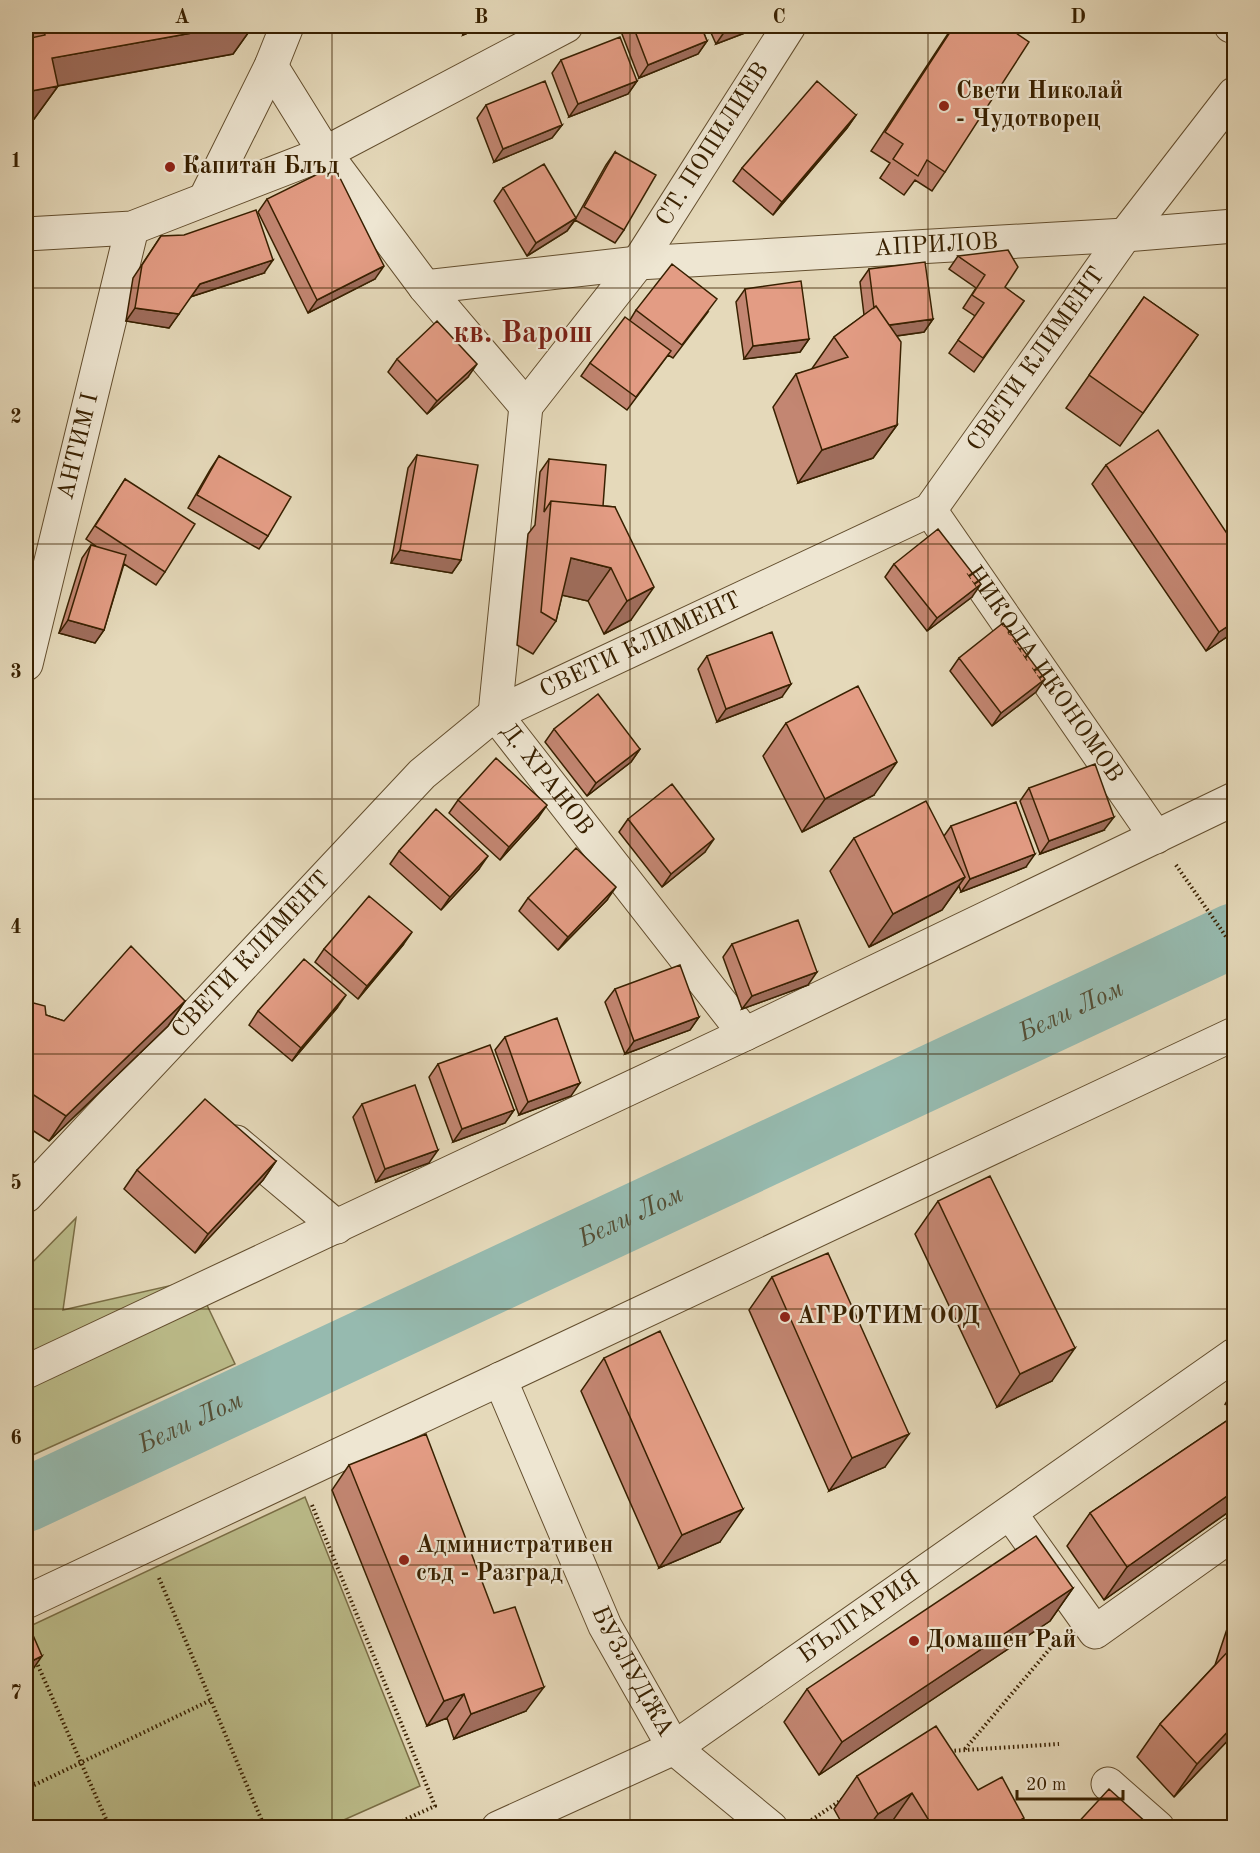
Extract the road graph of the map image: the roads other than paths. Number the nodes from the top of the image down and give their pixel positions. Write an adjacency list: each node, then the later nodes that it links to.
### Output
1 (287, 26): 4 (street)
2 (566, 26): 6 (street)
3 (789, 26): 12 (street, СТ. ПОПИЛИЕВ)
4 (271, 66): 6 (street); 7 (street)
5 (1234, 94): 11 (street, СВЕТИ КЛИМЕНТ)
6 (325, 153): 7 (street); 13 (street)
7 (205, 199): 9 (street)
8 (1234, 226): 11 (street, АПРИЛОВ)
9 (132, 228): 10 (street); 16 (street, АНТИМ I)
10 (26, 234)
11 (1125, 235): 12 (street, АПРИЛОВ); 15 (street, СВЕТИ КЛИМЕНТ)
12 (639, 263): 13 (street, АПРИЛОВ); 14 (street, СТ. ПОПИЛИЕВ)
13 (425, 287): 14 (street)
14 (526, 406): 17 (street, Д. ХРАНОВ)
15 (930, 510): 17 (street, СВЕТИ КЛИМЕНТ); 19 (street, НИКОЛА ИКОНОМОВ)
16 (26, 664)
17 (495, 714): 20 (street, Д. ХРАНОВ); 23 (street, СВЕТИ КЛИМЕНТ)
18 (1234, 799): 19 (street)
19 (1156, 837): 20 (street)
20 (745, 1034): 24 (street)
21 (1234, 1034): 29 (street)
22 (209, 1119): 24 (street)
23 (26, 1196)
24 (337, 1227): 27 (street)
25 (1234, 1355): 28 (street)
26 (1234, 1364): 28 (street)
27 (26, 1372)
28 (1204, 1378): 30 (street, БЪЛГАРИЯ)
29 (500, 1379): 32 (street); 33 (street, БУЗЛУДЖА)
30 (1010, 1513): 31 (street); 33 (street, БЪЛГАРИЯ)
31 (1234, 1533)
32 (26, 1602)
33 (674, 1748): 35 (street, БЪЛГАРИЯ); 36 (street, БУЗЛУДЖА)
34 (1108, 1784): 37 (street)
35 (498, 1827)
36 (771, 1827)
37 (1158, 1827)

